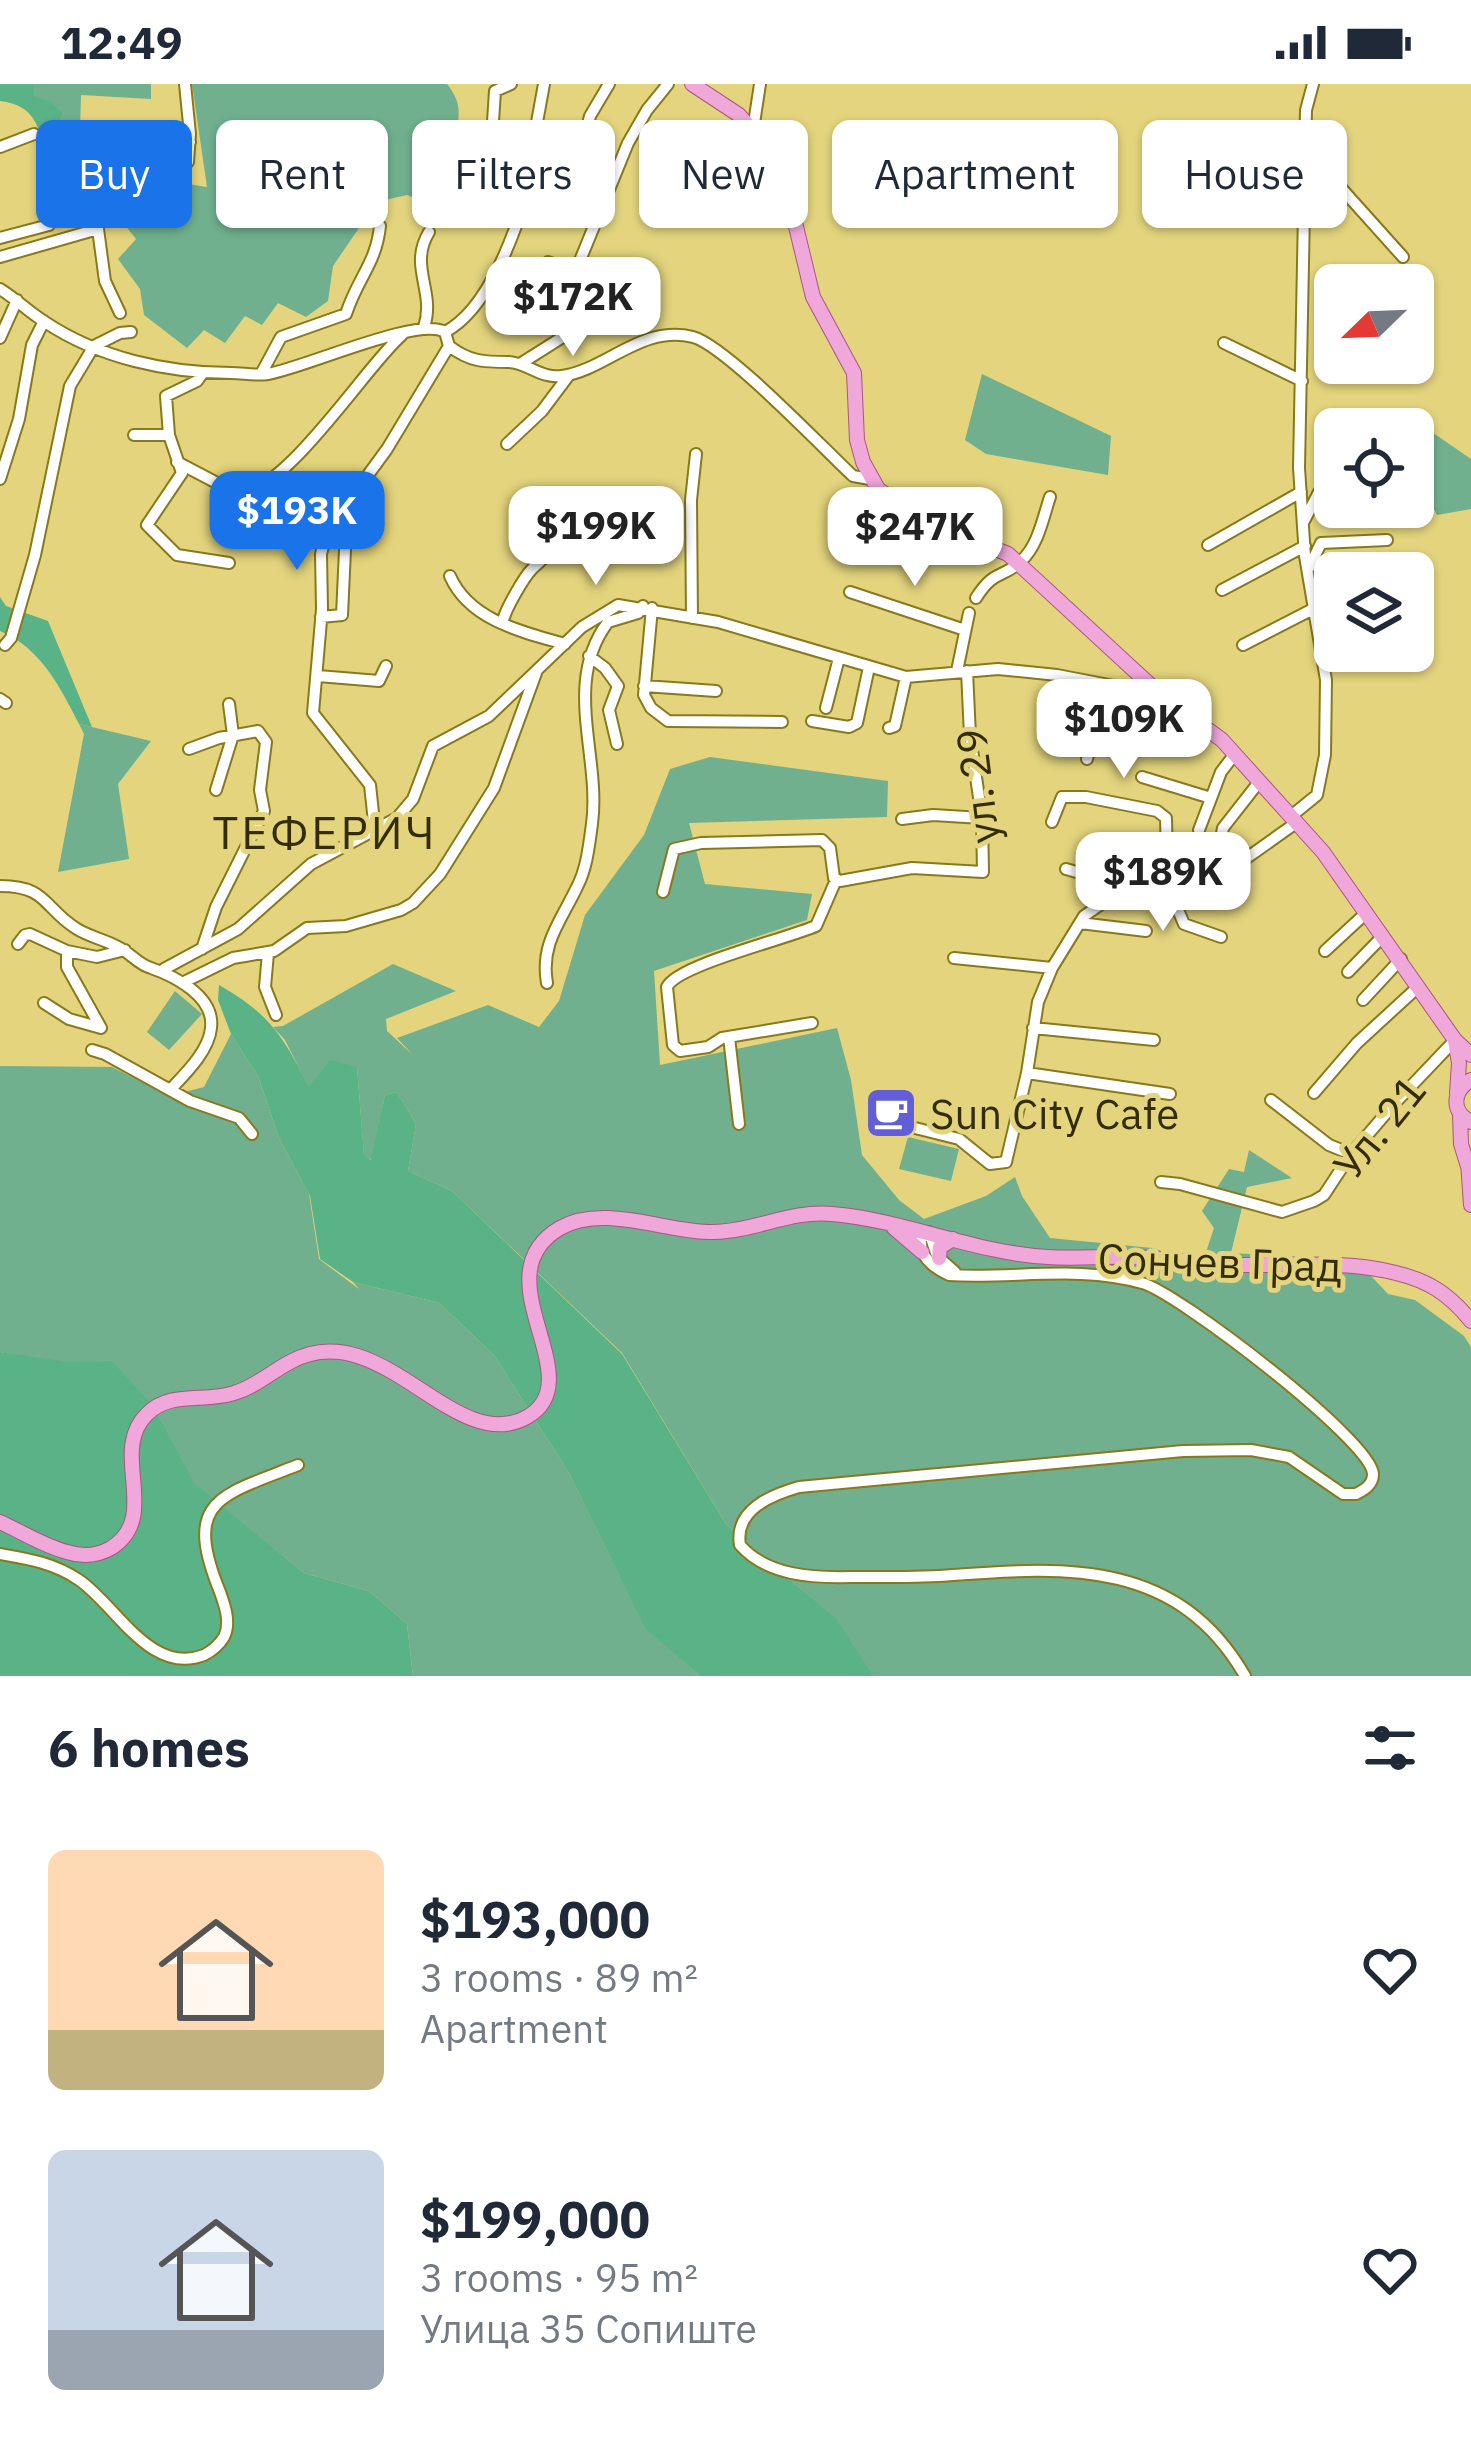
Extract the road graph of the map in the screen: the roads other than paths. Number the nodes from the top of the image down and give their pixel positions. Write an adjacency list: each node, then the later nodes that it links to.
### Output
1 (185, 84): 9 (street)
2 (544, 84): 11 (street)
3 (609, 84): 12 (street)
4 (668, 84): 30 (street)
5 (692, 84): 13 (main road)
6 (760, 84): 14 (street)
7 (1313, 84): 15 (street)
8 (504, 85): 10 (street)
9 (188, 120)
10 (493, 120)
11 (537, 120)
12 (589, 120)
13 (744, 120)
14 (755, 120)
15 (1306, 120)
16 (34, 134): 17 (street)
17 (0, 147)
18 (1347, 195): 29 (street)
19 (38, 228): 26 (street)
20 (380, 228): 46 (street)
21 (513, 228): 39 (street)
22 (796, 228): 55 (main road)
23 (1304, 228): 48 (street)
24 (429, 232): 36 (street)
25 (83, 233): 27 (street); 28 (street); 33 (street)
26 (0, 238)
27 (85, 248)
28 (0, 257)
29 (1402, 257)
30 (548, 262)
31 (0, 289): 32 (street)
32 (17, 300): 35 (street); 40 (street)
33 (120, 313)
34 (599, 314): 44 (street)
35 (44, 321): 42 (street); 54 (street)
36 (424, 327): 37 (street); 39 (street)
37 (409, 330): 46 (street); 53 (street)
38 (131, 332): 42 (street)
39 (446, 332): 43 (street)
40 (0, 338)
41 (1224, 344): 48 (street)
42 (94, 346): 45 (street); 81 (street)
43 (449, 346): 44 (street); 76 (street)
44 (520, 364): 47 (street)
45 (202, 374): 46 (street); 50 (street)
46 (261, 374)
47 (569, 375): 51 (street); 55 (street)
48 (1302, 381): 56 (street)
49 (134, 435): 50 (street)
50 (169, 435): 53 (street)
51 (507, 444)
52 (696, 454): 77 (street)
53 (177, 462): 65 (street)
54 (0, 478)
55 (870, 478): 66 (main road)
56 (1300, 492): 59 (street); 62 (street)
57 (1050, 497): 66 (street)
58 (1314, 501): 59 (street)
59 (1302, 524): 63 (street)
60 (552, 529): 78 (street)
61 (1387, 540): 67 (street)
62 (1208, 545)
63 (1305, 546): 67 (street); 69 (street)
64 (345, 550): 76 (street)
65 (229, 562)
66 (1020, 564): 71 (street); 96 (main road)
67 (1308, 571): 72 (street)
68 (450, 576): 78 (street)
69 (1222, 590)
70 (850, 592): 79 (street)
71 (976, 598)
72 (1314, 603)
73 (647, 607): 77 (street); 80 (street); 83 (street); 93 (street)
74 (1314, 609): 82 (street)
75 (970, 613): 79 (street, ул. 29)
76 (321, 616): 90 (street)
77 (692, 617): 84 (street)
78 (502, 621): 80 (street)
79 (965, 630): 88 (street, ул. 29)
80 (565, 644): 87 (street)
81 (5, 645)
82 (1243, 645)
83 (590, 656): 103 (street); 143 (street)
84 (839, 658): 86 (street); 98 (street)
85 (386, 666): 90 (street)
86 (869, 667): 91 (street); 99 (street)
87 (537, 670): 117 (street); 136 (street)
88 (962, 671): 91 (street); 92 (street); 112 (street, ул. 29)
89 (1325, 672): 114 (street)
90 (318, 676): 117 (street)
91 (906, 677): 101 (street)
92 (1106, 685): 94 (street); 107 (street)
93 (644, 686): 95 (street); 100 (street)
94 (1132, 690): 96 (street); 105 (street)
95 (716, 691)
96 (1161, 695): 106 (main road)
97 (229, 704): 102 (street)
98 (826, 708)
99 (812, 721)
100 (782, 722)
101 (889, 728)
102 (233, 735): 104 (street); 110 (street); 132 (street)
103 (617, 744)
104 (189, 749)
105 (1120, 750)
106 (1234, 755): 109 (main road); 111 (street)
107 (1087, 759)
108 (1142, 777): 111 (street)
109 (1259, 782): 114 (main road); 118 (street)
110 (215, 790)
111 (1211, 798): 116 (street)
112 (982, 818): 113 (street); 122 (street, ул. 29)
113 (902, 819)
114 (1293, 820): 120 (street); 126 (main road)
115 (1052, 822): 120 (street)
116 (1198, 830)
117 (375, 831): 132 (street)
118 (1219, 849)
119 (1066, 869): 124 (street)
120 (1190, 871): 121 (street)
121 (1165, 879): 124 (street); 130 (street)
122 (836, 880): 125 (street); 150 (street)
123 (0, 886): 134 (street)
124 (1138, 890): 127 (street)
125 (663, 892)
126 (1365, 914): 129 (main road); 135 (street)
127 (1080, 923): 128 (street); 139 (street)
128 (1146, 932)
129 (1383, 936): 138 (main road); 141 (street)
130 (1221, 937)
131 (18, 944): 133 (street)
132 (202, 949): 140 (street)
133 (67, 950): 134 (street); 146 (street)
134 (125, 950): 140 (street)
135 (1325, 951)
136 (268, 953): 142 (street); 147 (street)
137 (954, 958): 139 (street)
138 (1401, 959): 144 (main road); 145 (street)
139 (1052, 968): 149 (street)
140 (164, 969): 142 (street)
141 (1348, 972)
142 (182, 983): 157 (street)
143 (547, 983)
144 (1418, 987): 152 (main road); 158 (street)
145 (1363, 1000)
146 (44, 1003)
147 (276, 1015)
148 (812, 1023): 150 (street)
149 (1033, 1028): 151 (street); 155 (street)
150 (729, 1037): 164 (street)
151 (1154, 1040)
152 (1455, 1040): 154 (main road); 159 (main road); 167 (street, Ул. 21)
153 (92, 1051): 157 (street)
154 (1471, 1055)
155 (1027, 1073): 160 (street); 163 (street)
156 (1471, 1080): 159 (main road)
157 (170, 1090): 165 (street)
158 (1314, 1093)
159 (1457, 1093): 162 (main road)
160 (1170, 1094)
161 (1271, 1100): 167 (street)
162 (1466, 1119): 168 (main road)
163 (895, 1123)
164 (739, 1124)
165 (252, 1135)
166 (1471, 1149): 168 (main road)
167 (1351, 1154): 169 (street, Ул. 21)
168 (1469, 1170): 170 (main road)
169 (1161, 1182)
170 (1471, 1204)
171 (885, 1223): 172 (main road, Сончев Град); 174 (main road); 179 (main road)
172 (928, 1232): 173 (main road, Сончев Град); 174 (street); 175 (street)
173 (953, 1239): 175 (main road); 177 (main road, Сончев Град)
174 (922, 1252): 176 (street)
175 (939, 1258): 176 (street)
176 (962, 1276): 181 (street)
177 (1471, 1321)
178 (298, 1465): 180 (street)
179 (0, 1522)
180 (0, 1554)
181 (1245, 1676)

